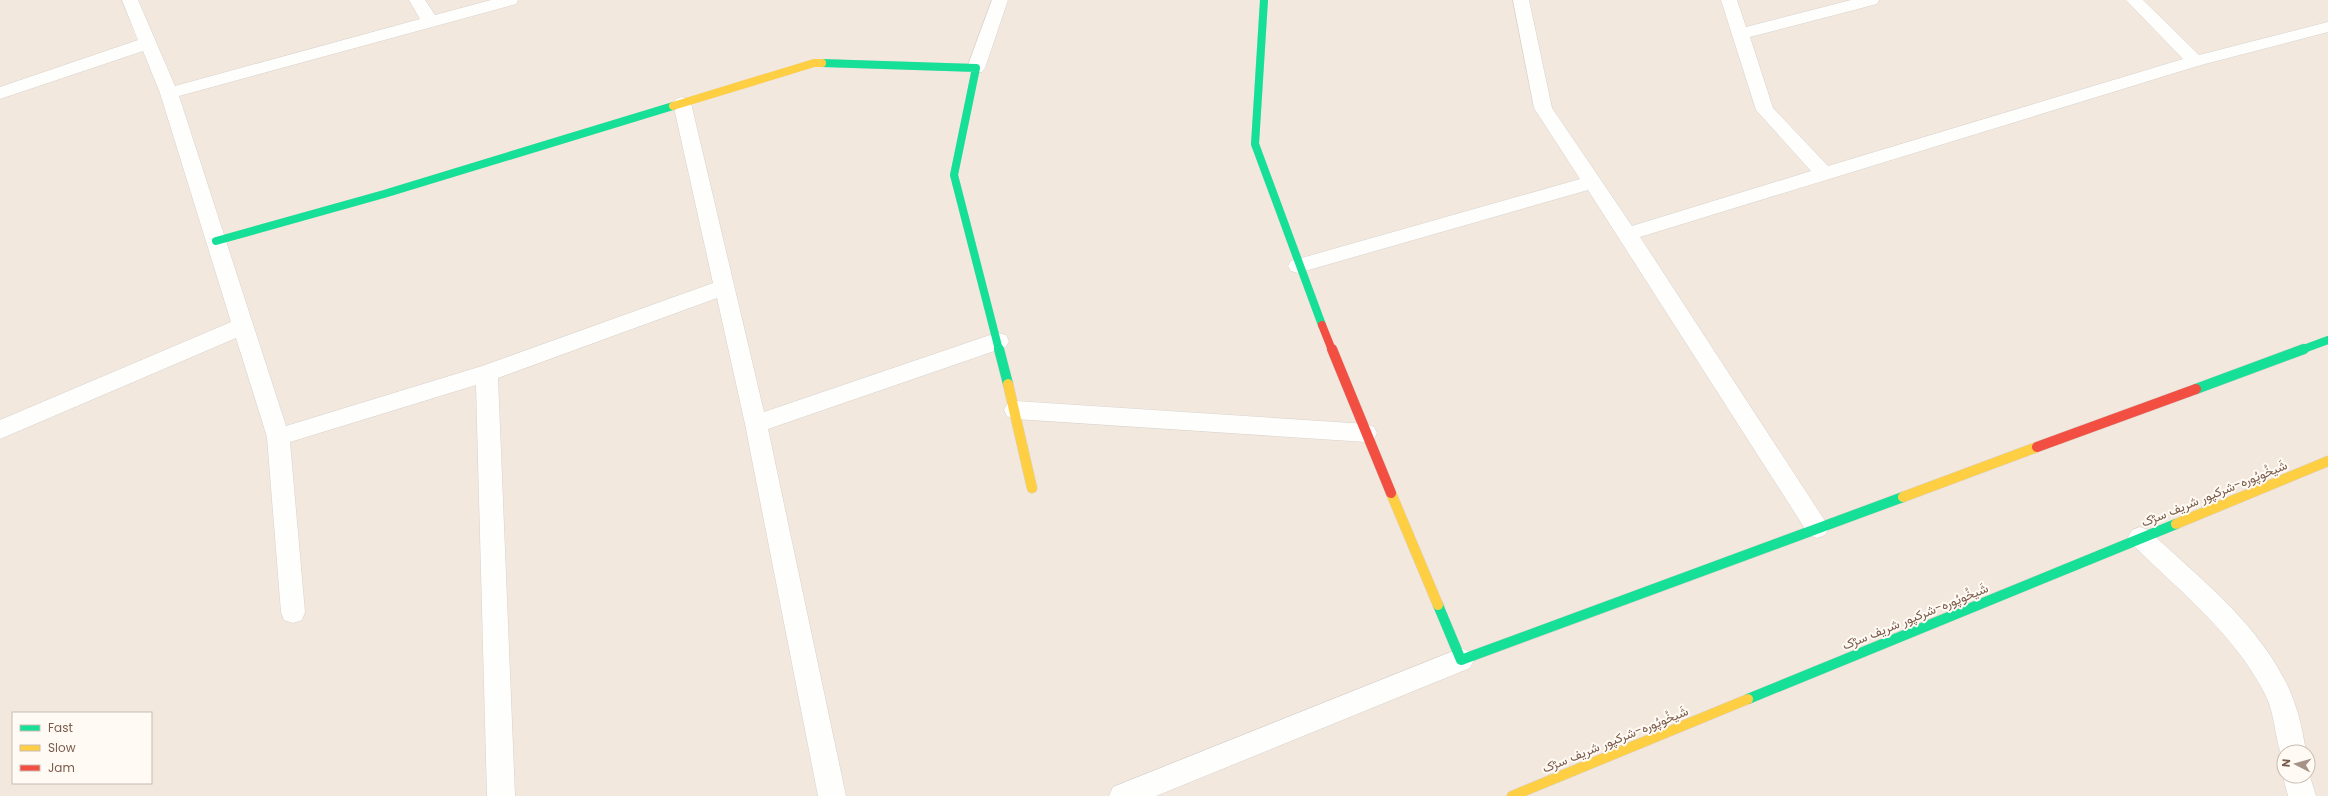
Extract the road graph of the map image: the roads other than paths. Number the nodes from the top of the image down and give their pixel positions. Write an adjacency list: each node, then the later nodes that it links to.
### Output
1 (130, 0): 13 (street)
2 (417, 0): 10 (street)
3 (510, 0): 10 (street)
4 (1000, 0): 15 (street)
5 (1264, 0): 23 (street)
6 (1521, 0): 20 (street)
7 (1729, 0): 12 (street)
8 (2134, 0): 14 (street)
9 (1862, 1): 12 (street)
10 (430, 22): 17 (street)
11 (2328, 27): 14 (street)
12 (1740, 34): 19 (street)
13 (148, 43): 16 (street); 17 (street)
14 (2195, 60): 19 (street)
15 (976, 68): 18 (street); 27 (street)
16 (0, 93)
17 (169, 93): 22 (street)
18 (682, 102): 22 (street); 24 (street)
19 (1824, 174): 21 (street)
20 (1592, 182): 21 (street); 23 (street)
21 (1627, 234): 36 (street)
22 (216, 241): 25 (street)
23 (1298, 266): 32 (street)
24 (724, 287): 28 (street); 30 (street)
25 (243, 326): 31 (street); 33 (street)
26 (2328, 340): 36 (street)
27 (998, 341): 29 (street); 30 (street)
28 (487, 373): 33 (street); 42 (street)
29 (1015, 410): 32 (street); 35 (street)
30 (756, 424): 43 (street)
31 (0, 430)
32 (1366, 433): 39 (street)
33 (278, 437): 38 (street)
34 (2328, 461): 37 (street, شَيخُوپُورہ-شرکپور شریف سڑک)
35 (1032, 488)
36 (1817, 528): 39 (street)
37 (2140, 537): 40 (street); 45 (street, شَيخُوپُورہ-شرکپور شریف سڑک)
38 (293, 612)
39 (1460, 660): 44 (street)
40 (2292, 744)
41 (2299, 784): 46 (street)
42 (501, 796)
43 (832, 796)
44 (1123, 796)
45 (1512, 796)
46 (2302, 796)

